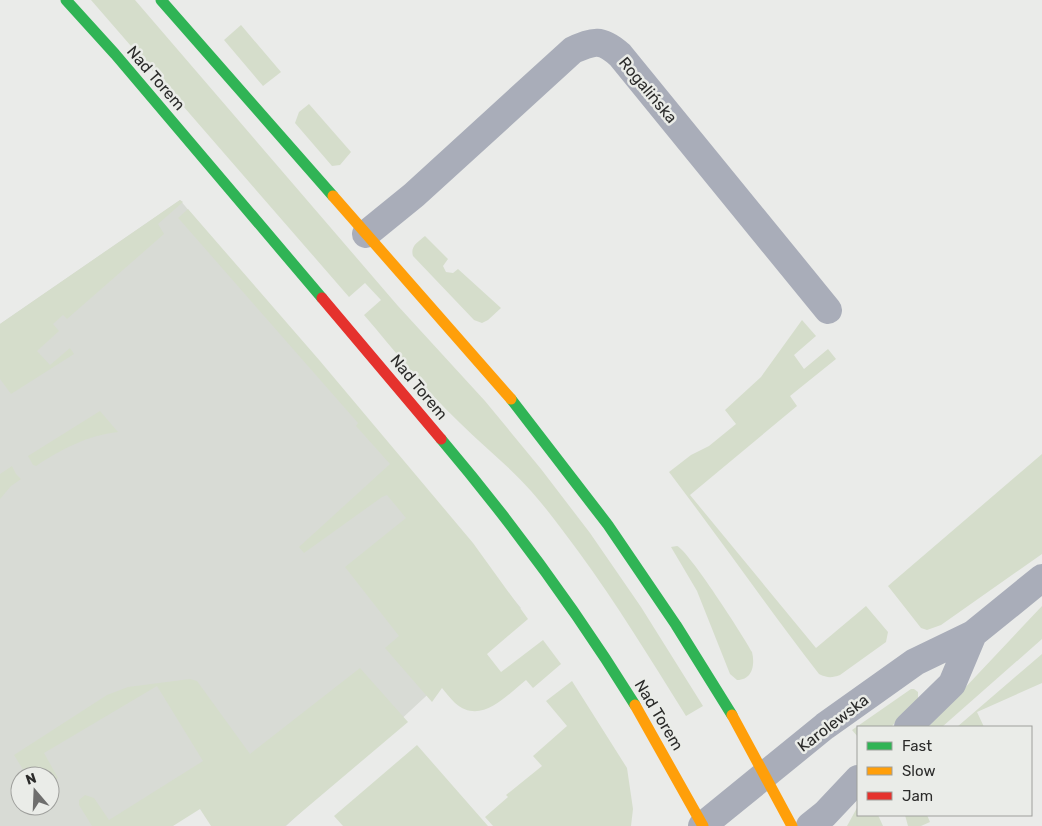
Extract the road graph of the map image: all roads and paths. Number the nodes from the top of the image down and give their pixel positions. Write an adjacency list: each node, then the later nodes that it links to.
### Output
1 (66, 0): 10 (main road, Nad Torem)
2 (160, 0): 3 (main road)
3 (366, 234): 4 (street, Rogalińska); 8 (main road)
4 (828, 310)
5 (1042, 578): 6 (street, Karolewska)
6 (972, 634): 7 (street, Karolewska); 8 (street, Karolewska)
7 (909, 726)
8 (765, 775): 10 (street, Karolewska); 11 (main road)
9 (857, 779): 12 (street)
10 (703, 826)
11 (792, 826)
12 (810, 826)

